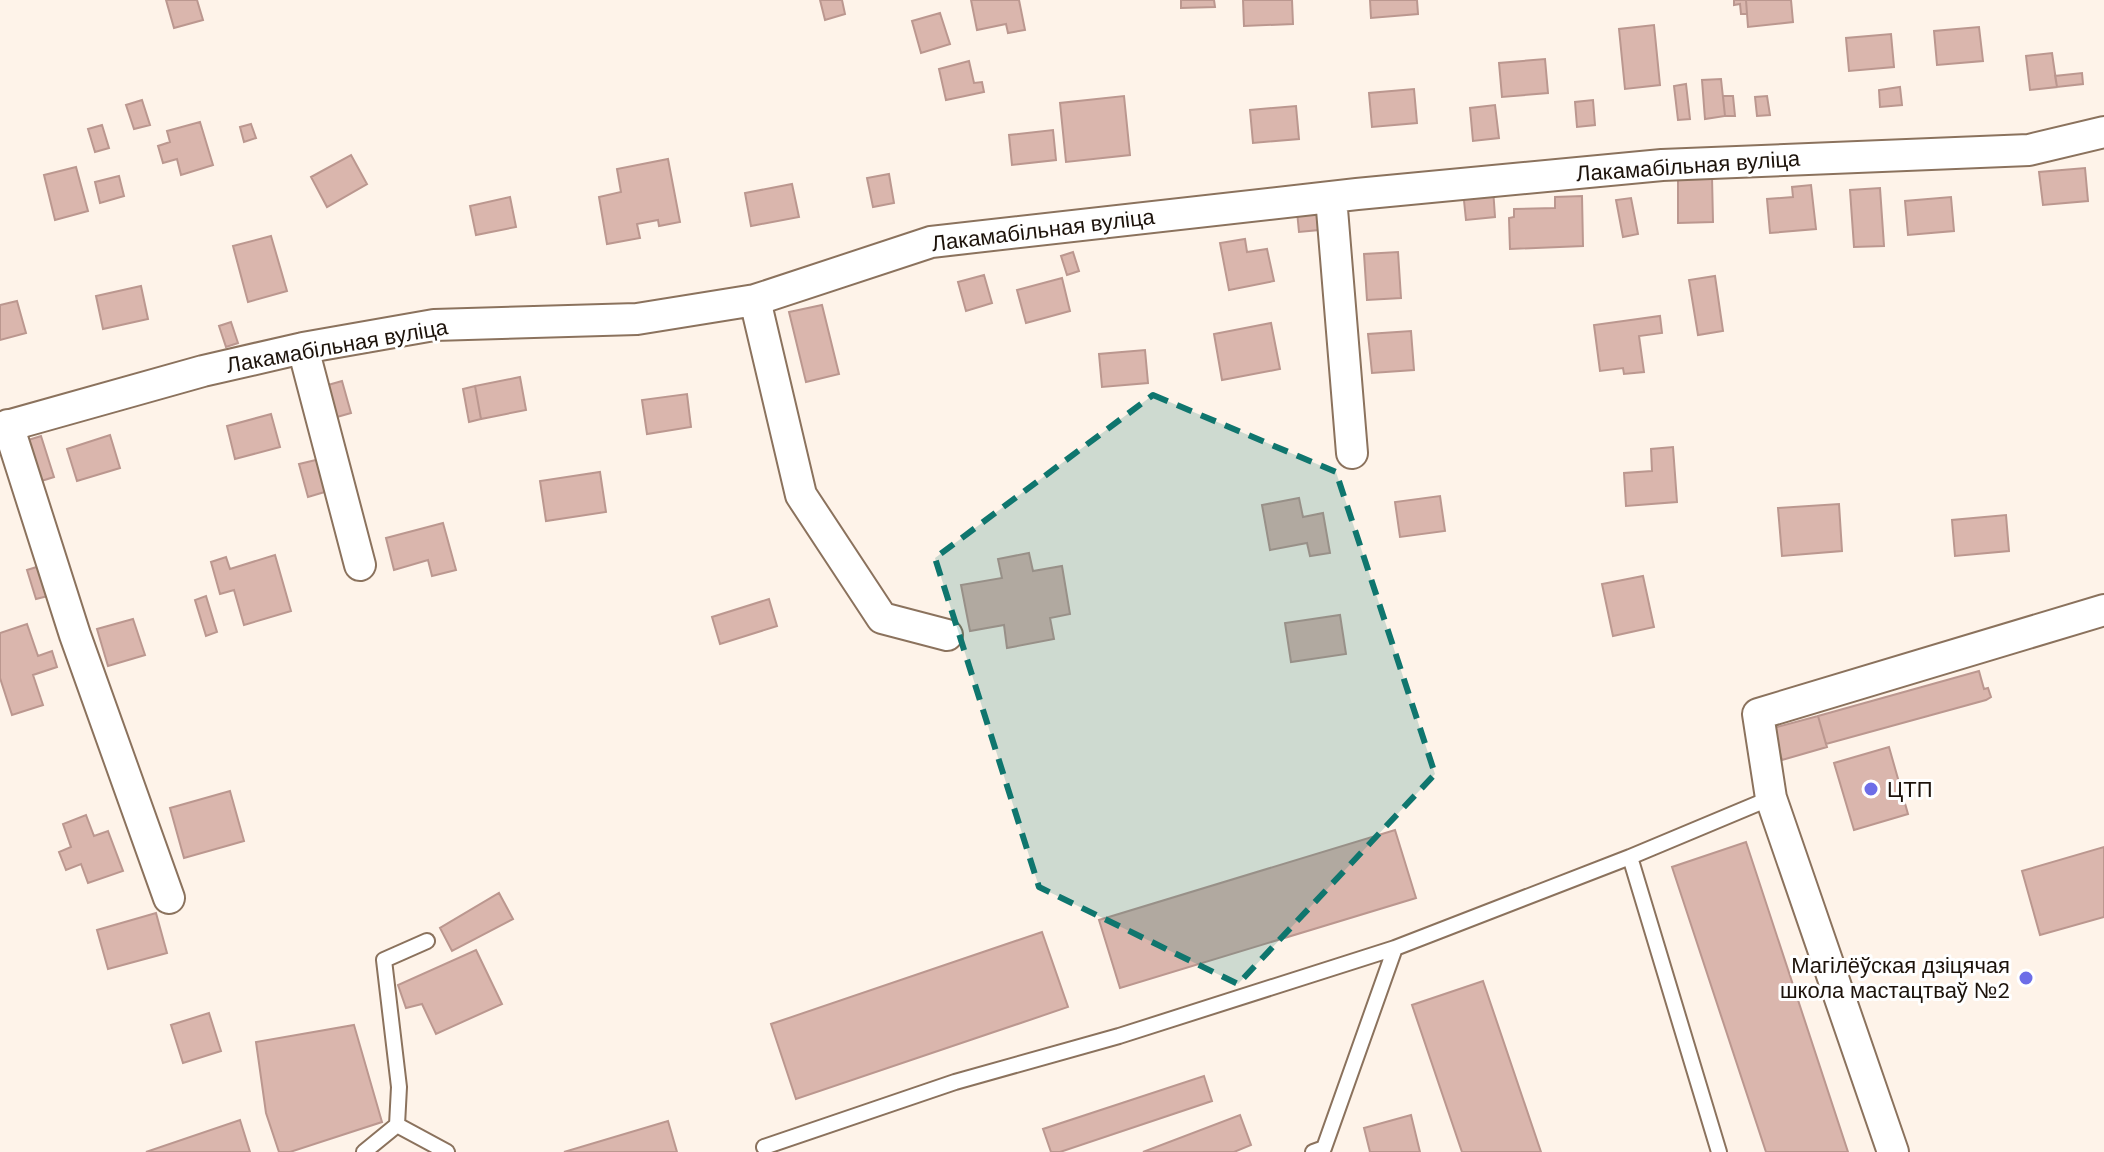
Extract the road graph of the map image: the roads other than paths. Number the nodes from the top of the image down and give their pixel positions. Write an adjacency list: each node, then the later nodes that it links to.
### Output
1 (2104, 132): 2 (street, Лакамабільная вуліца)
2 (1331, 197): 3 (street, Лакамабільная вуліца); 6 (street)
3 (755, 300): 4 (street, Лакамабільная вуліца); 9 (street)
4 (303, 348): 5 (street, Лакамабільная вуліца); 7 (street)
5 (4, 426): 12 (street)
6 (1352, 453)
7 (360, 565)
8 (2104, 610): 10 (street)
9 (947, 635)
10 (1771, 798): 11 (lane); 21 (street)
11 (1630, 857): 14 (lane); 20 (lane)
12 (169, 898)
13 (427, 941): 15 (lane)
14 (1395, 948): 16 (lane); 19 (lane)
15 (397, 1125): 17 (lane); 18 (lane)
16 (764, 1147)
17 (364, 1152)
18 (447, 1152)
19 (1313, 1152)
20 (1719, 1152)
21 (1893, 1152)

